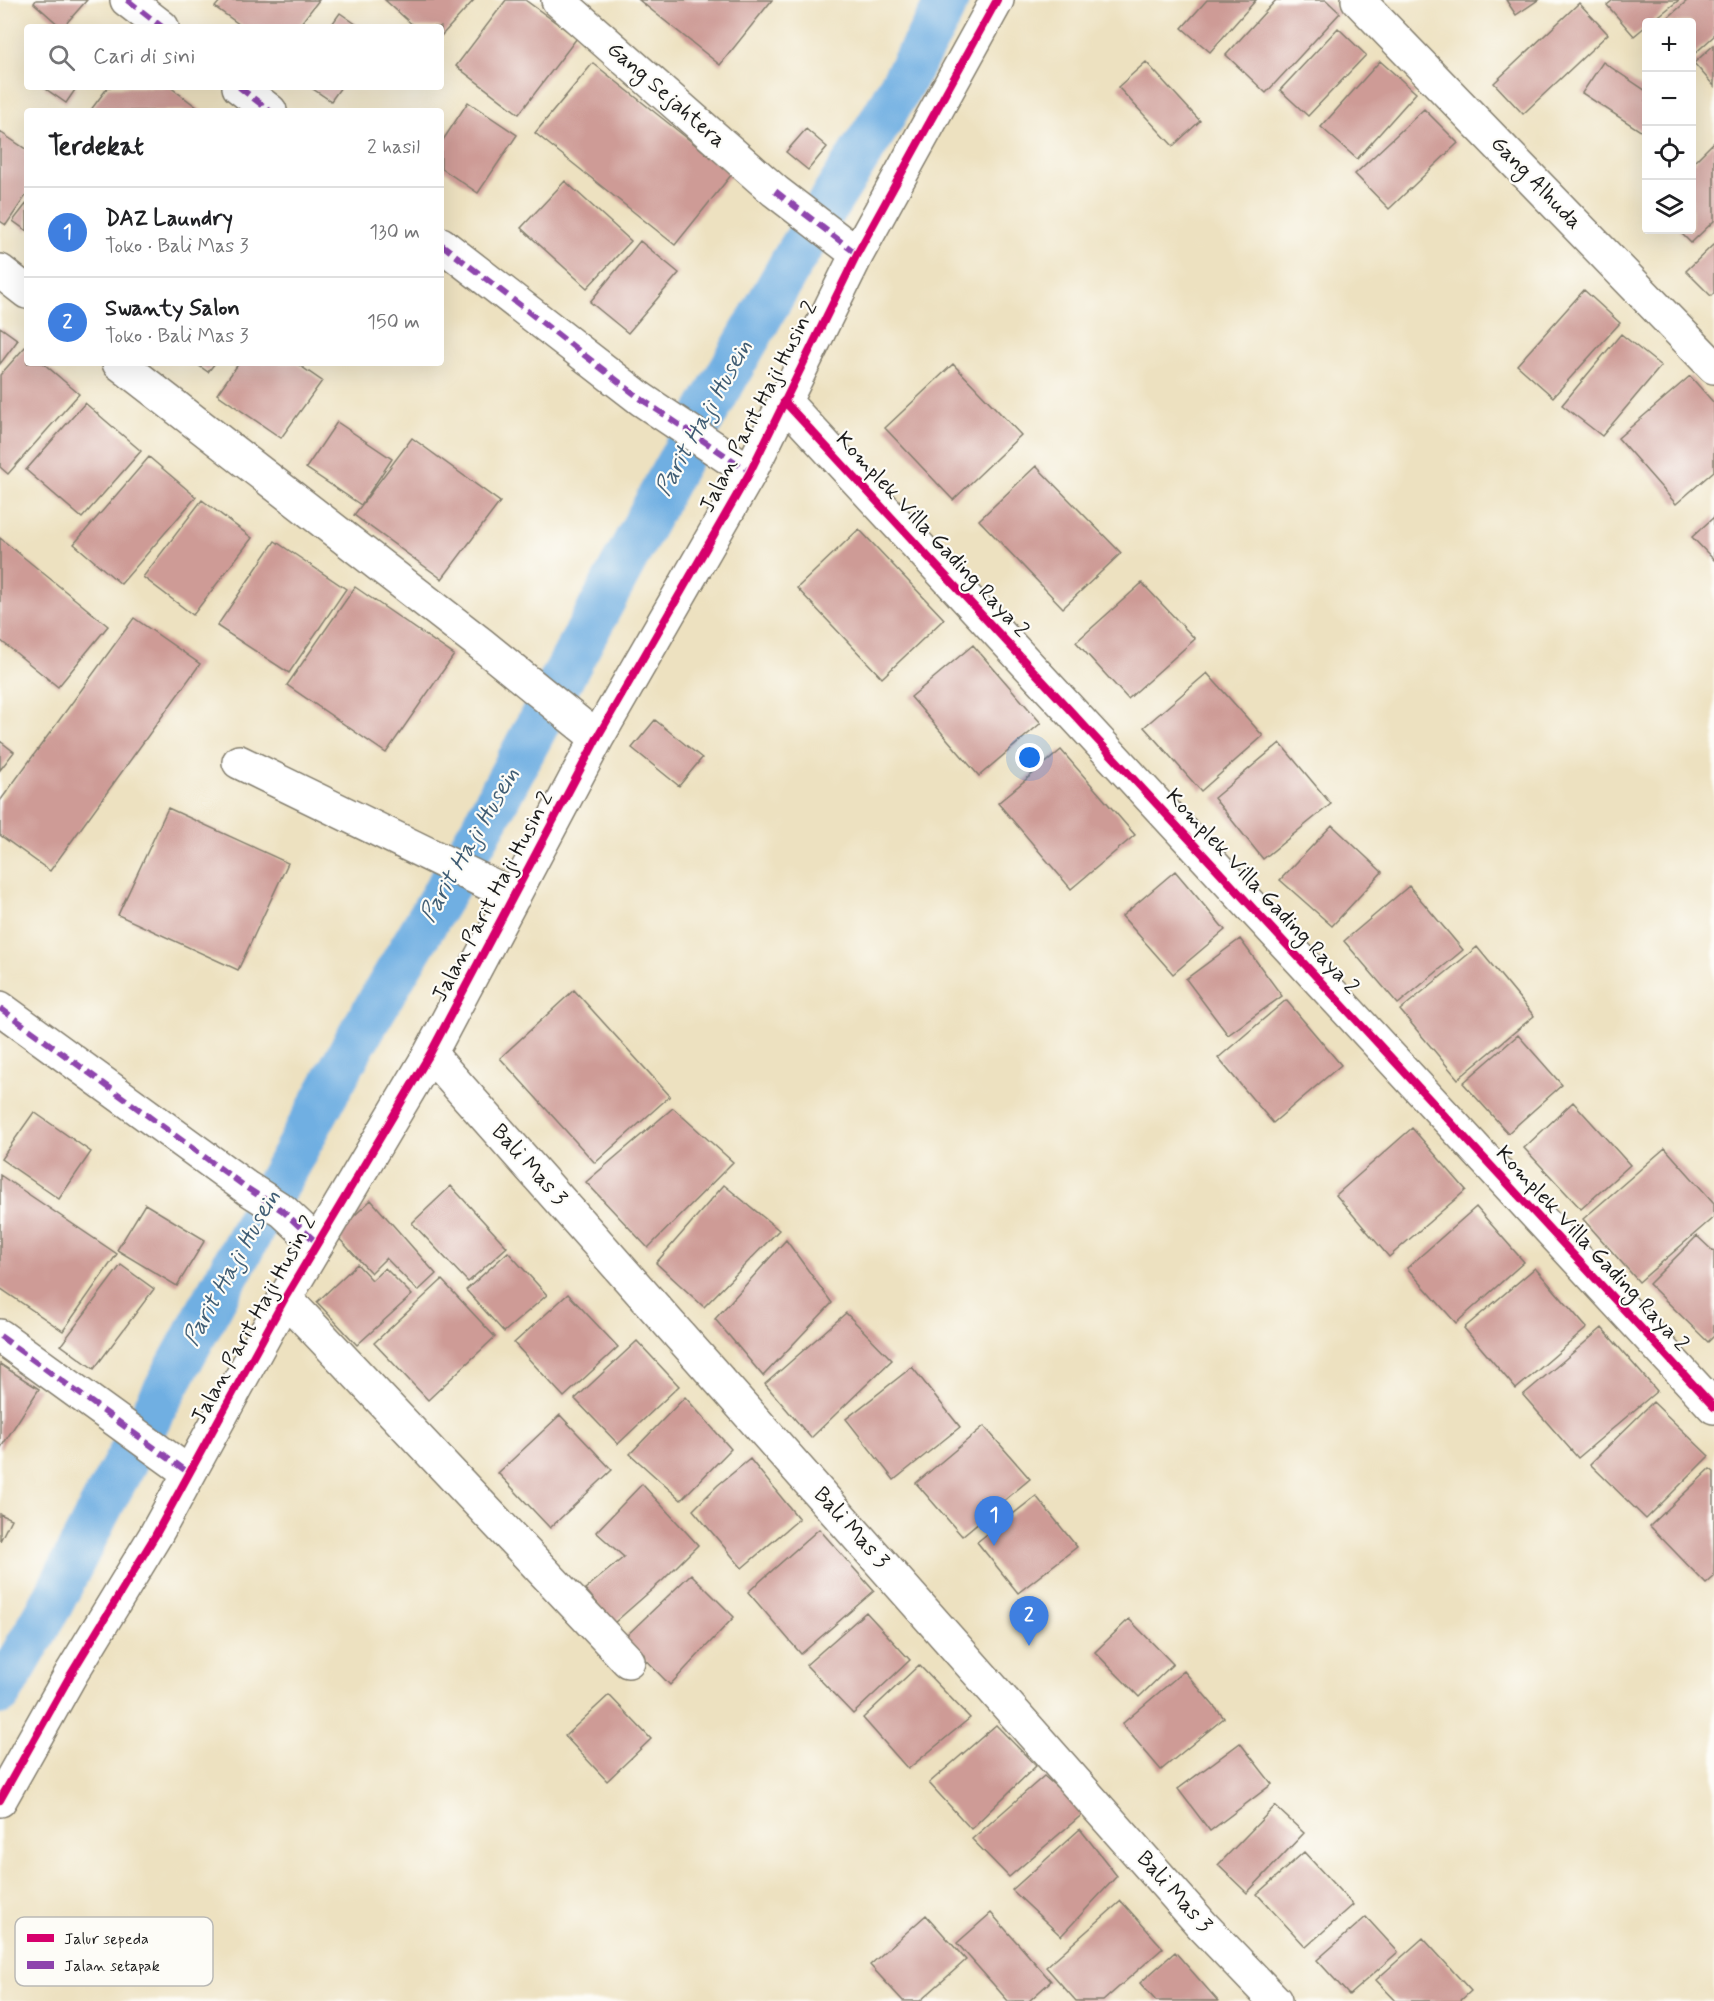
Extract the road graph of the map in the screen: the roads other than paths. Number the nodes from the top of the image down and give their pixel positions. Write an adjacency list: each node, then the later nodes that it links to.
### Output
1 (127, 0): 5 (street)
2 (558, 0): 9 (street, Gang Sejahtera)
3 (1358, 0): 13 (street, Gang Alhuda)
4 (992, 2): 9 (street, Jalan Parit Haji Husin 2)
5 (158, 24)
6 (243, 90): 7 (street)
7 (266, 108)
8 (444, 246): 15 (street)
9 (849, 248): 14 (street, Jalan Parit Haji Husin 2)
10 (0, 271): 11 (street)
11 (24, 290)
12 (123, 366): 16 (street)
13 (1714, 367)
14 (784, 400): 15 (street, Jalan Parit Haji Husin 2); 24 (street, Komplek Villa Gading Raya 2)
15 (743, 467): 16 (street, Jalan Parit Haji Husin 2)
16 (590, 732): 18 (street, Jalan Parit Haji Husin 2)
17 (239, 762): 18 (street)
18 (514, 896): 20 (street, Jalan Parit Haji Husin 2)
19 (0, 1008): 21 (street)
20 (430, 1054): 21 (street, Jalan Parit Haji Husin 2); 28 (street, Bali Mas 3)
21 (317, 1243): 22 (street, Jalan Parit Haji Husin 2)
22 (285, 1298): 25 (street, Jalan Parit Haji Husin 2); 26 (street)
23 (0, 1336): 25 (street)
24 (1714, 1407)
25 (189, 1473): 27 (street, Jalan Parit Haji Husin 2)
26 (628, 1661)
27 (0, 1800)
28 (1275, 2001)

